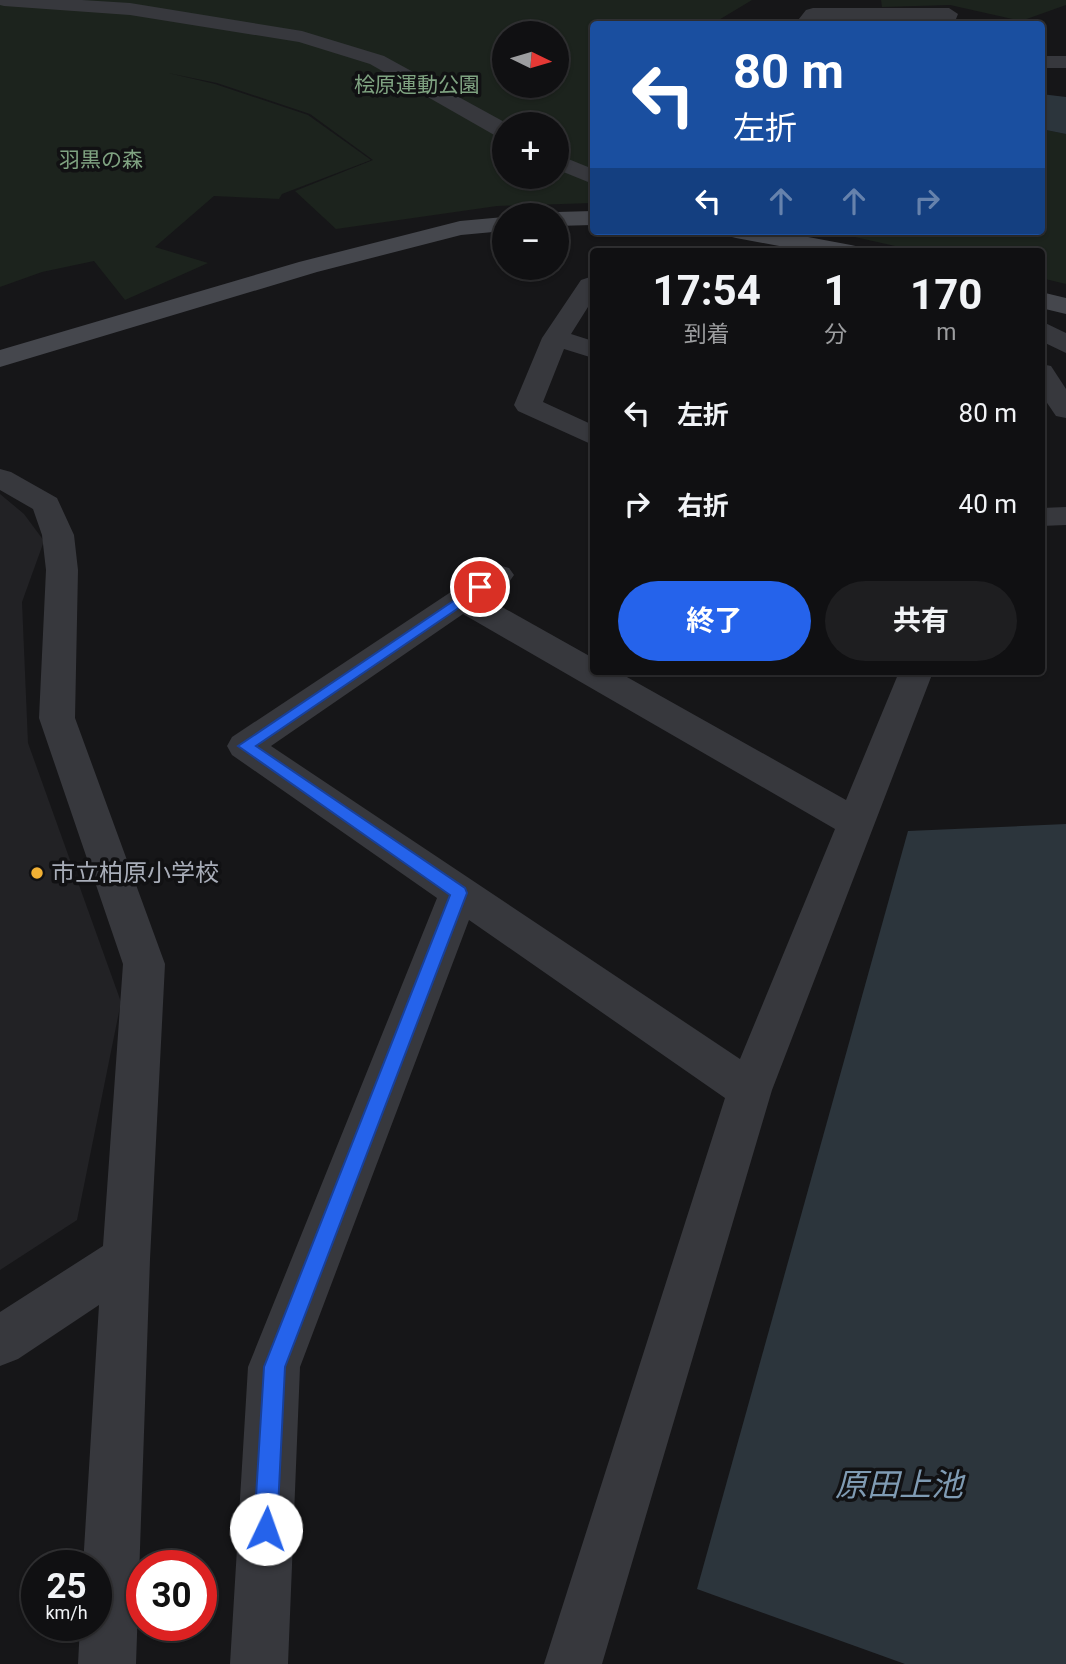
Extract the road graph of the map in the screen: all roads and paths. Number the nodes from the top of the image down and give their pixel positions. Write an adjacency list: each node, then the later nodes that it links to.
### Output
1 (4, 0): 6 (street)
2 (807, 21): 3 (street)
3 (946, 21)
4 (1045, 62): 5 (street)
5 (1066, 62)
6 (492, 124)
7 (569, 167): 8 (street)
8 (590, 176)
9 (590, 218): 10 (street)
10 (569, 219)
11 (492, 225): 21 (street)
12 (756, 235): 13 (street)
13 (823, 248)
14 (590, 285): 18 (street)
15 (1045, 301): 16 (street)
16 (1066, 306)
17 (1045, 332): 19 (street)
18 (555, 338): 20 (street); 24 (street)
19 (1066, 345)
20 (590, 348)
21 (0, 359)
22 (1045, 378): 23 (street)
23 (1066, 410)
24 (590, 435)
25 (0, 478): 36 (street)
26 (1066, 516): 27 (street)
27 (1045, 517)
28 (498, 575): 29 (street)
29 (462, 599): 30 (street); 34 (street)
30 (590, 672)
31 (596, 675): 33 (street)
32 (915, 675): 33 (street)
33 (856, 823): 35 (street)
34 (459, 893): 35 (street); 39 (street)
35 (750, 1090): 40 (street)
36 (126, 1259): 37 (street); 38 (street)
37 (0, 1341)
38 (107, 1664)
39 (259, 1664)
40 (573, 1664)

